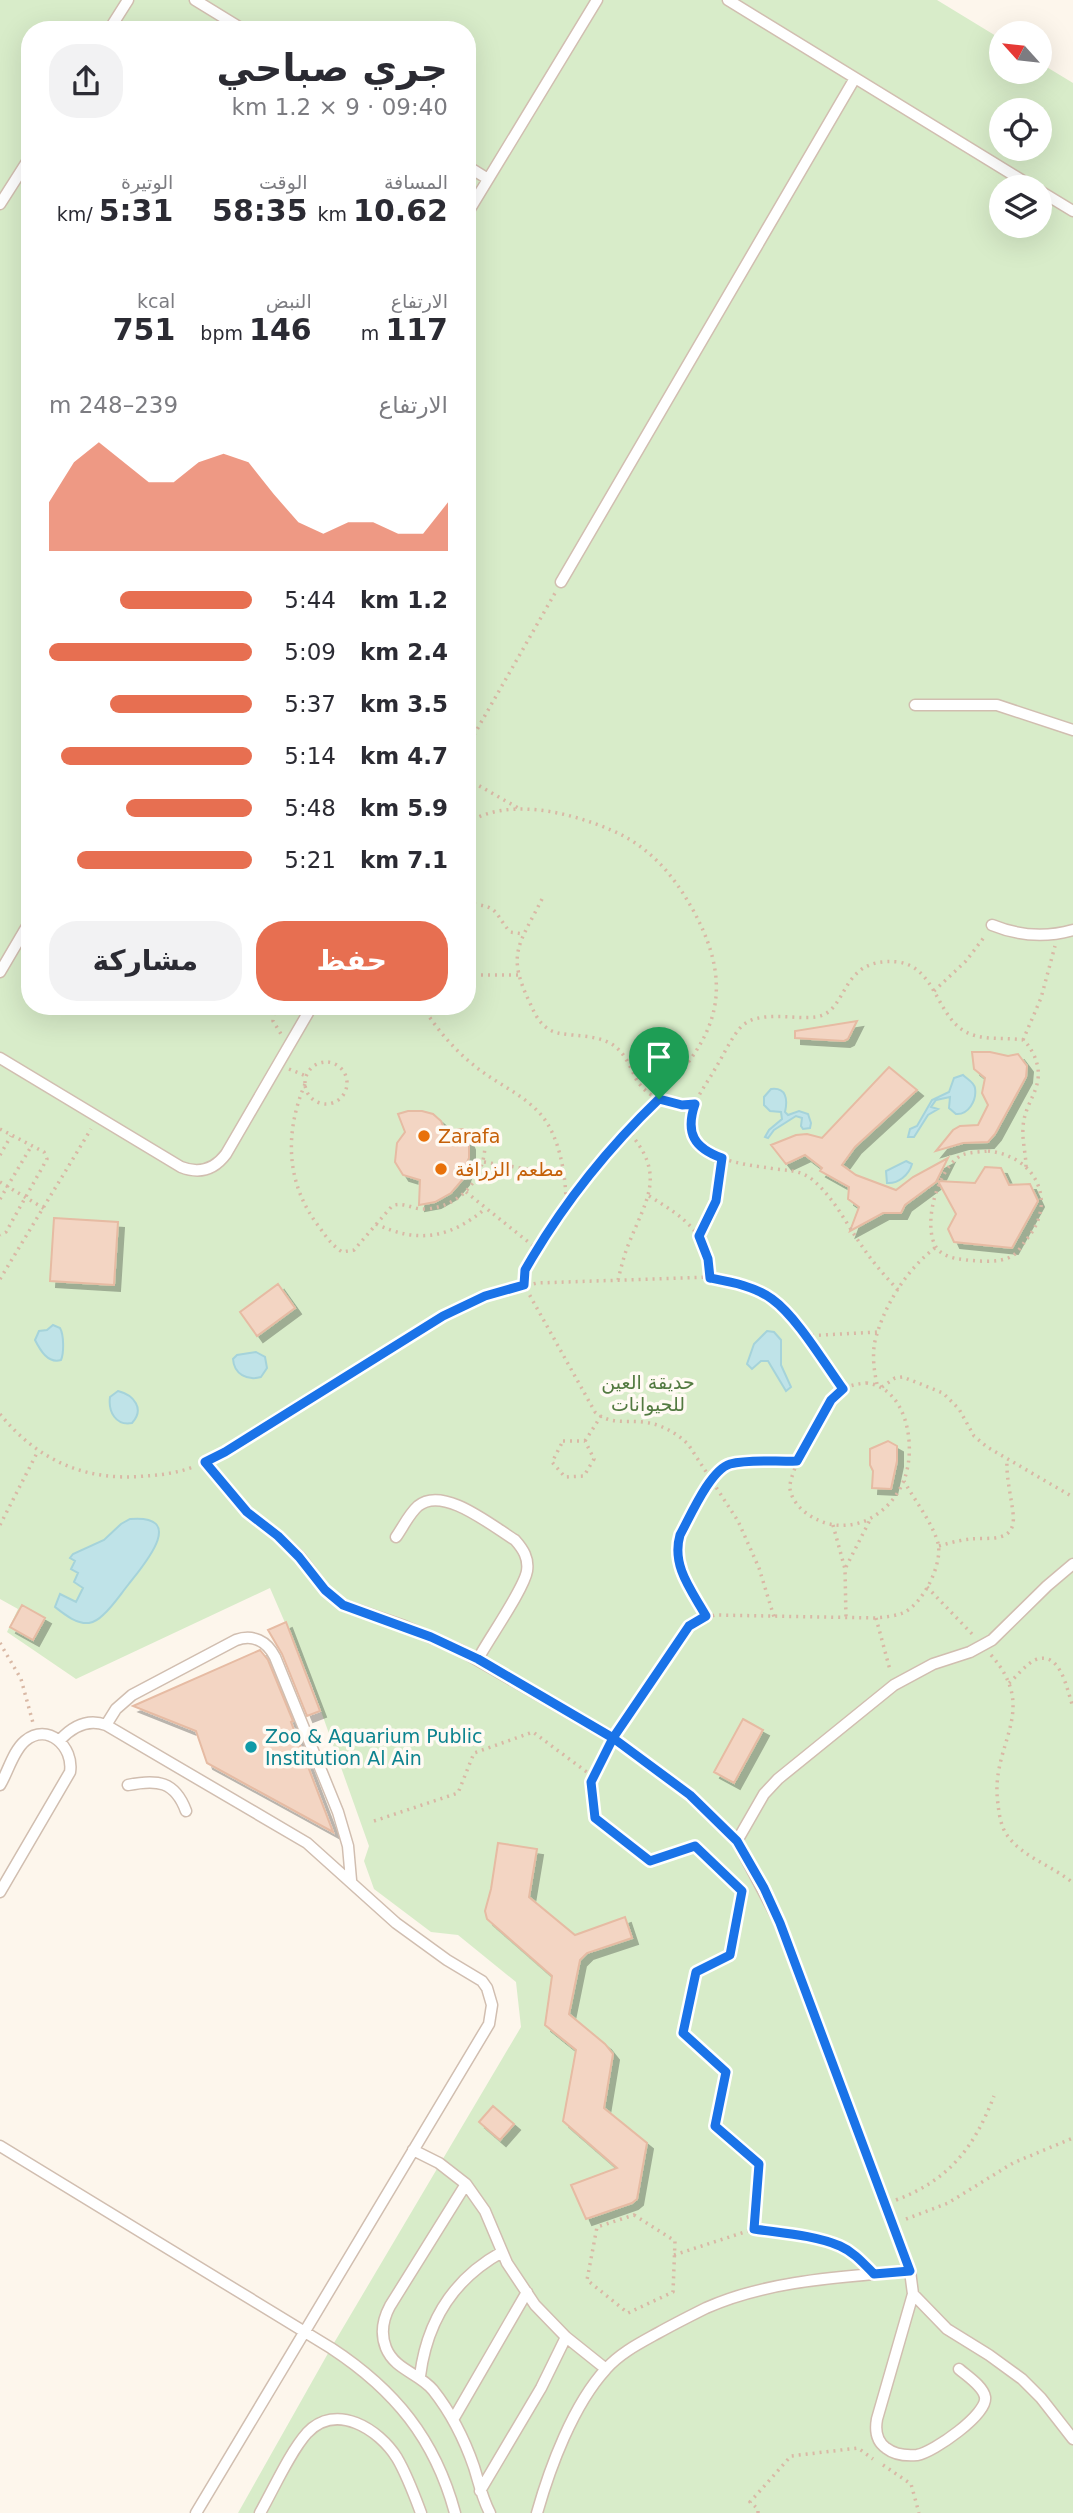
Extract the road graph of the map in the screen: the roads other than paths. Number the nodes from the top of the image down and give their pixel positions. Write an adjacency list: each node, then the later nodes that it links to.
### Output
1 (128, 0): 5 (lane)
2 (195, 0): 6 (lane)
3 (597, 0): 11 (lane)
4 (728, 0): 7 (lane)
5 (115, 21)
6 (229, 21)
7 (855, 78): 10 (lane); 16 (lane)
8 (21, 171): 14 (lane)
9 (476, 172): 11 (lane)
10 (1013, 175)
11 (488, 179): 13 (lane)
12 (1052, 198): 15 (lane)
13 (476, 199)
14 (0, 204)
15 (1073, 211)
16 (561, 582)
17 (915, 705): 18 (lane)
18 (1073, 730)
19 (992, 925): 20 (lane)
20 (1073, 930)
21 (21, 936): 22 (lane)
22 (0, 972)
23 (307, 1015): 24 (lane)
24 (0, 1058)
25 (205, 1462): 28 (lane)
26 (396, 1537): 28 (lane)
27 (1073, 1564): 34 (lane)
28 (478, 1659): 34 (lane)
29 (106, 1725): 30 (lane); 35 (lane); 35 (lane)
30 (60, 1741): 32 (lane); 36 (lane)
31 (128, 1784): 33 (lane)
32 (0, 1785)
33 (186, 1811)
34 (737, 1841): 41 (lane)
35 (351, 1880): 38 (lane)
36 (0, 1892)
37 (0, 2147): 44 (lane)
38 (413, 2150): 39 (lane); 44 (lane)
39 (466, 2184): 40 (lane); 48 (lane)
40 (502, 2252): 42 (lane); 48 (lane)
41 (910, 2271): 43 (lane); 46 (lane)
42 (527, 2292): 45 (lane); 49 (lane)
43 (913, 2294): 47 (lane); 50 (lane)
44 (304, 2332): 52 (lane); 55 (lane)
45 (566, 2337): 46 (lane); 51 (lane)
46 (606, 2369): 57 (lane)
47 (959, 2369)
48 (420, 2376): 49 (lane)
49 (454, 2418): 51 (lane)
50 (1073, 2439)
51 (480, 2491): 56 (lane)
52 (196, 2513)
53 (260, 2513): 54 (lane)
54 (421, 2513)
55 (455, 2513)
56 (490, 2513)
57 (537, 2513)

